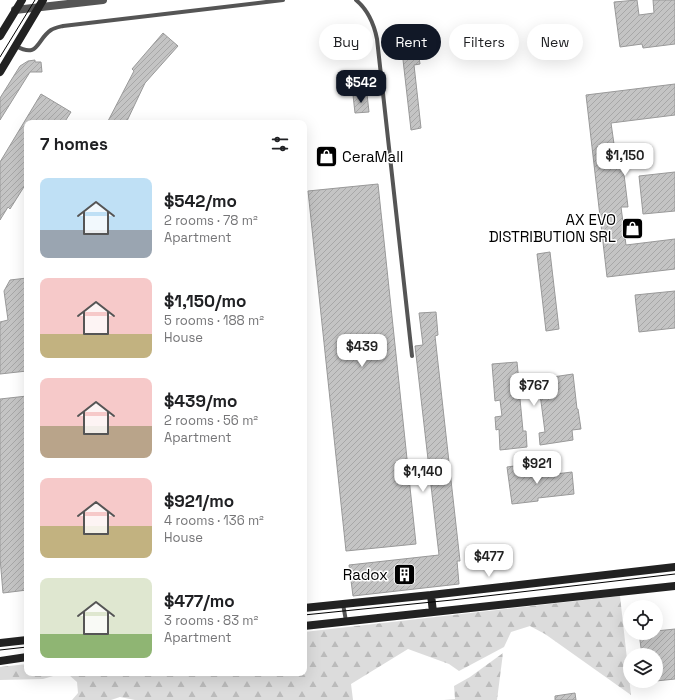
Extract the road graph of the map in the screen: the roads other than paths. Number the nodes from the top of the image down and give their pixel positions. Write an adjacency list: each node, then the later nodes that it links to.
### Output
1 (22, 0): 7 (main road)
2 (43, 0): 6 (main road)
3 (103, 0): 6 (street)
4 (283, 0): 9 (lane)
5 (356, 0): 11 (lane)
6 (39, 8): 7 (street); 9 (main road)
7 (16, 10): 8 (main road)
8 (0, 36)
9 (16, 46): 10 (main road)
10 (0, 72)
11 (412, 356)
12 (675, 568): 14 (main road)
13 (675, 586): 17 (main road)
14 (431, 595): 15 (main road); 17 (main road)
15 (343, 604): 16 (main road); 18 (lane)
16 (307, 608)
17 (434, 612): 18 (main road)
18 (346, 622): 19 (main road)
19 (307, 626)
20 (24, 640): 21 (main road)
21 (0, 643)
22 (24, 657): 23 (main road)
23 (0, 661)

